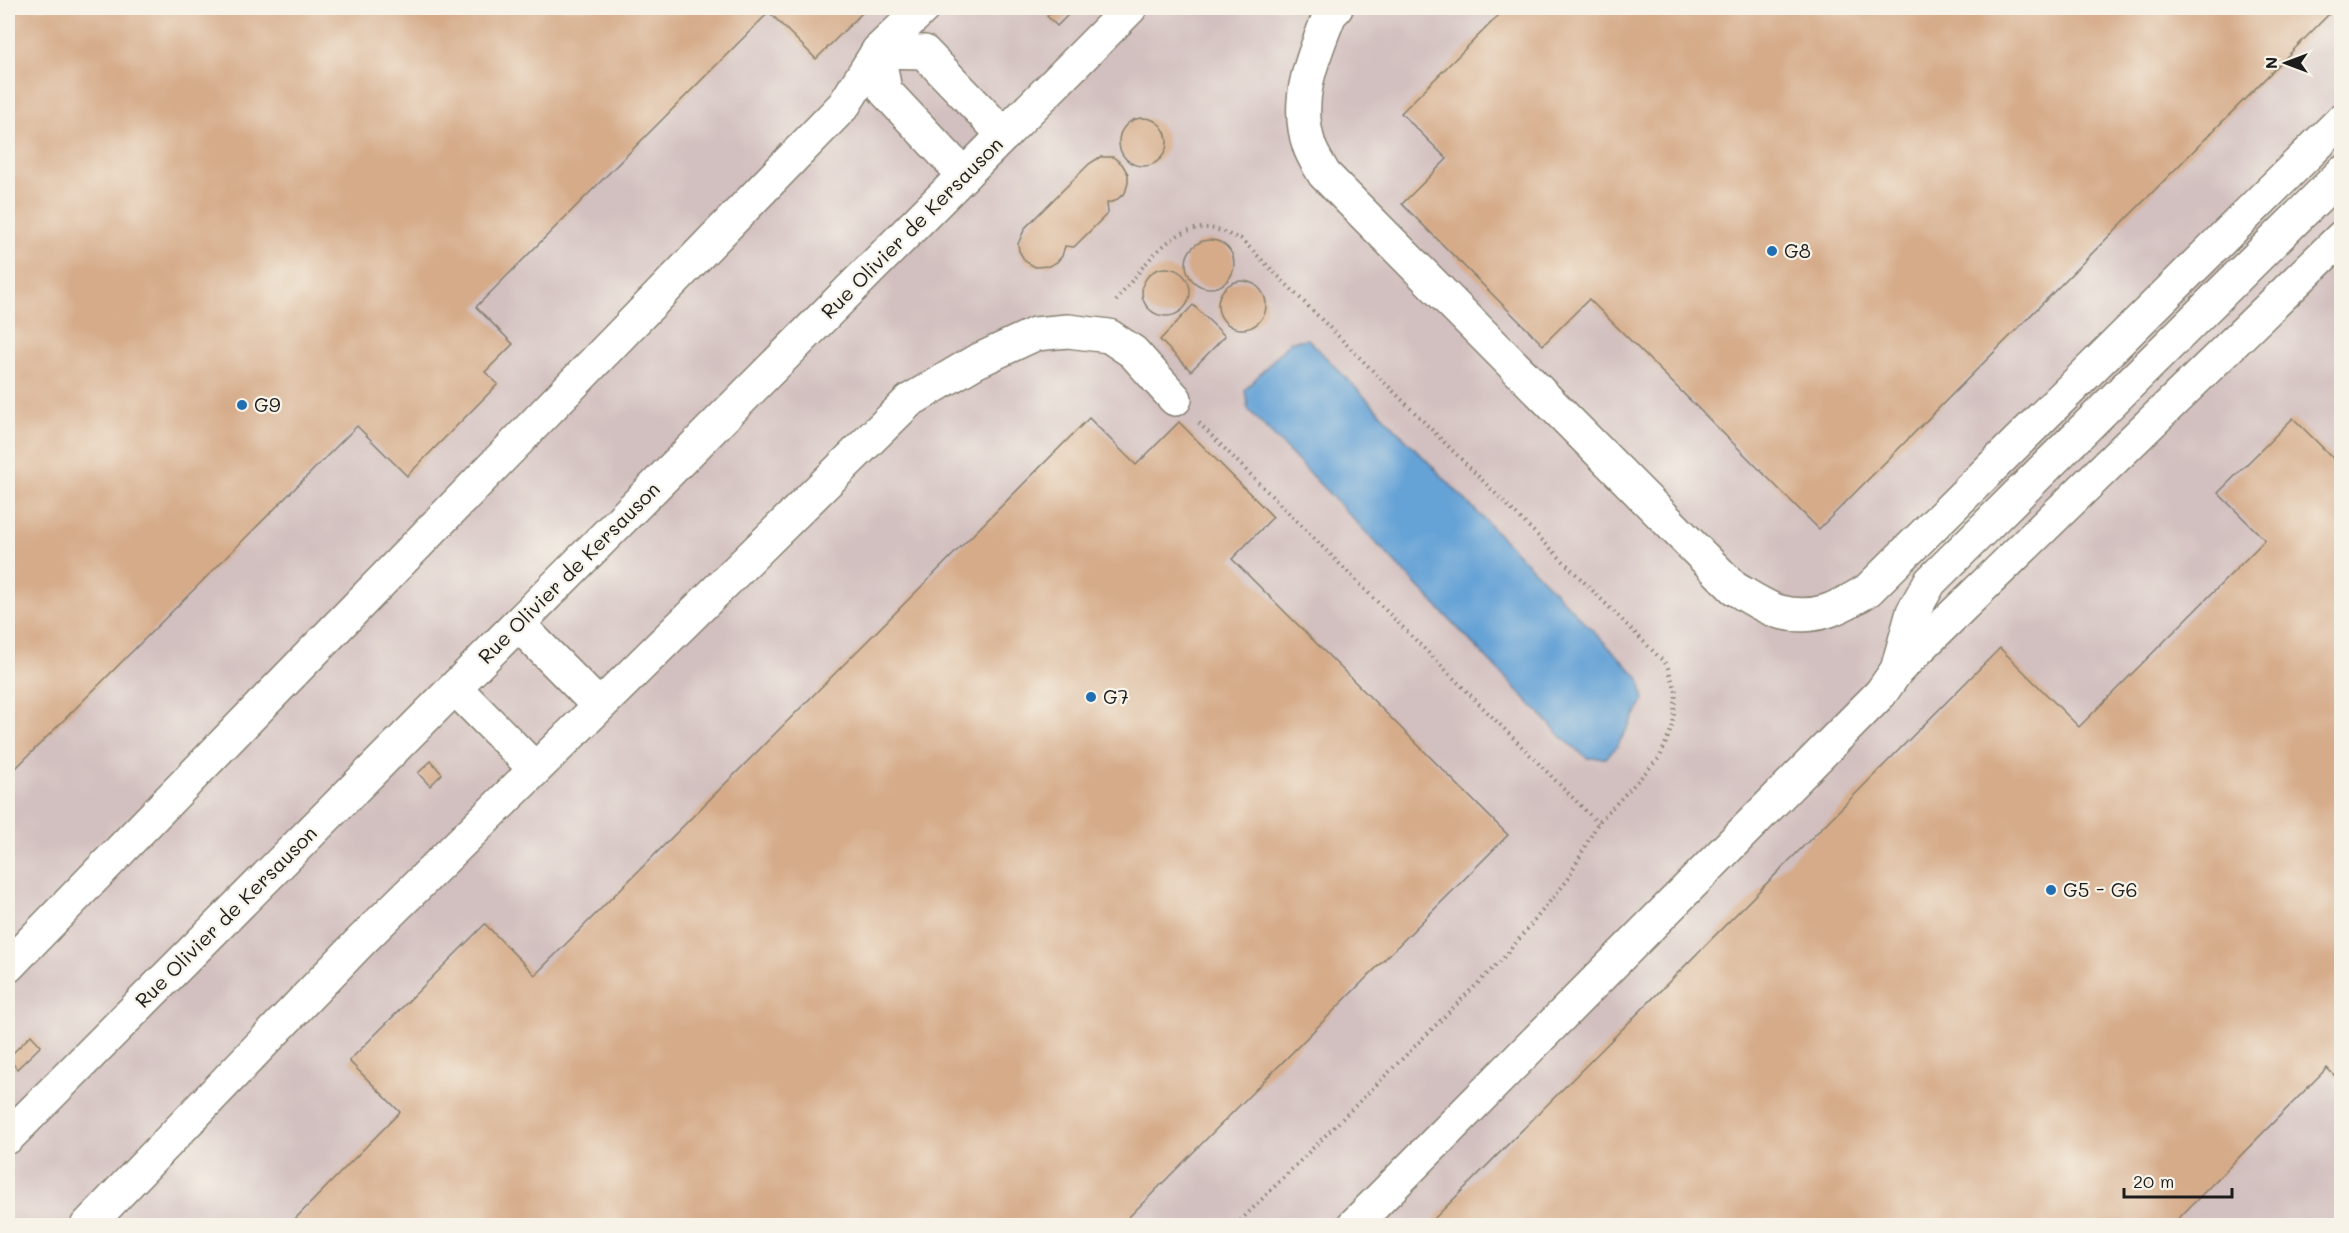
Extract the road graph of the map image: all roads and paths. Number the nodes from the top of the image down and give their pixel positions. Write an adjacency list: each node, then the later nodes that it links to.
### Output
1 (923, 8): 4 (street)
2 (1130, 8): 6 (street, Rue Olivier de Kersauson)
3 (1336, 8): 5 (street)
4 (878, 51): 6 (street); 8 (street); 18 (street)
5 (2342, 120)
6 (1004, 135): 8 (street, Rue Olivier de Kersauson)
7 (2342, 173): 13 (street)
8 (964, 175): 12 (street, Rue Olivier de Kersauson)
9 (2342, 237): 13 (street)
10 (1089, 334): 11 (street); 15 (street); 17 (path)
11 (1175, 399): 17 (path)
12 (518, 624): 14 (street, Rue Olivier de Kersauson); 15 (street)
13 (1897, 670): 22 (street)
14 (455, 688): 16 (street); 19 (street, Rue Olivier de Kersauson)
15 (599, 706): 16 (street)
16 (535, 769): 20 (street)
17 (1598, 823): 21 (path)
18 (8, 966)
19 (8, 1137)
20 (87, 1226)
21 (1235, 1226)
22 (1353, 1226)

